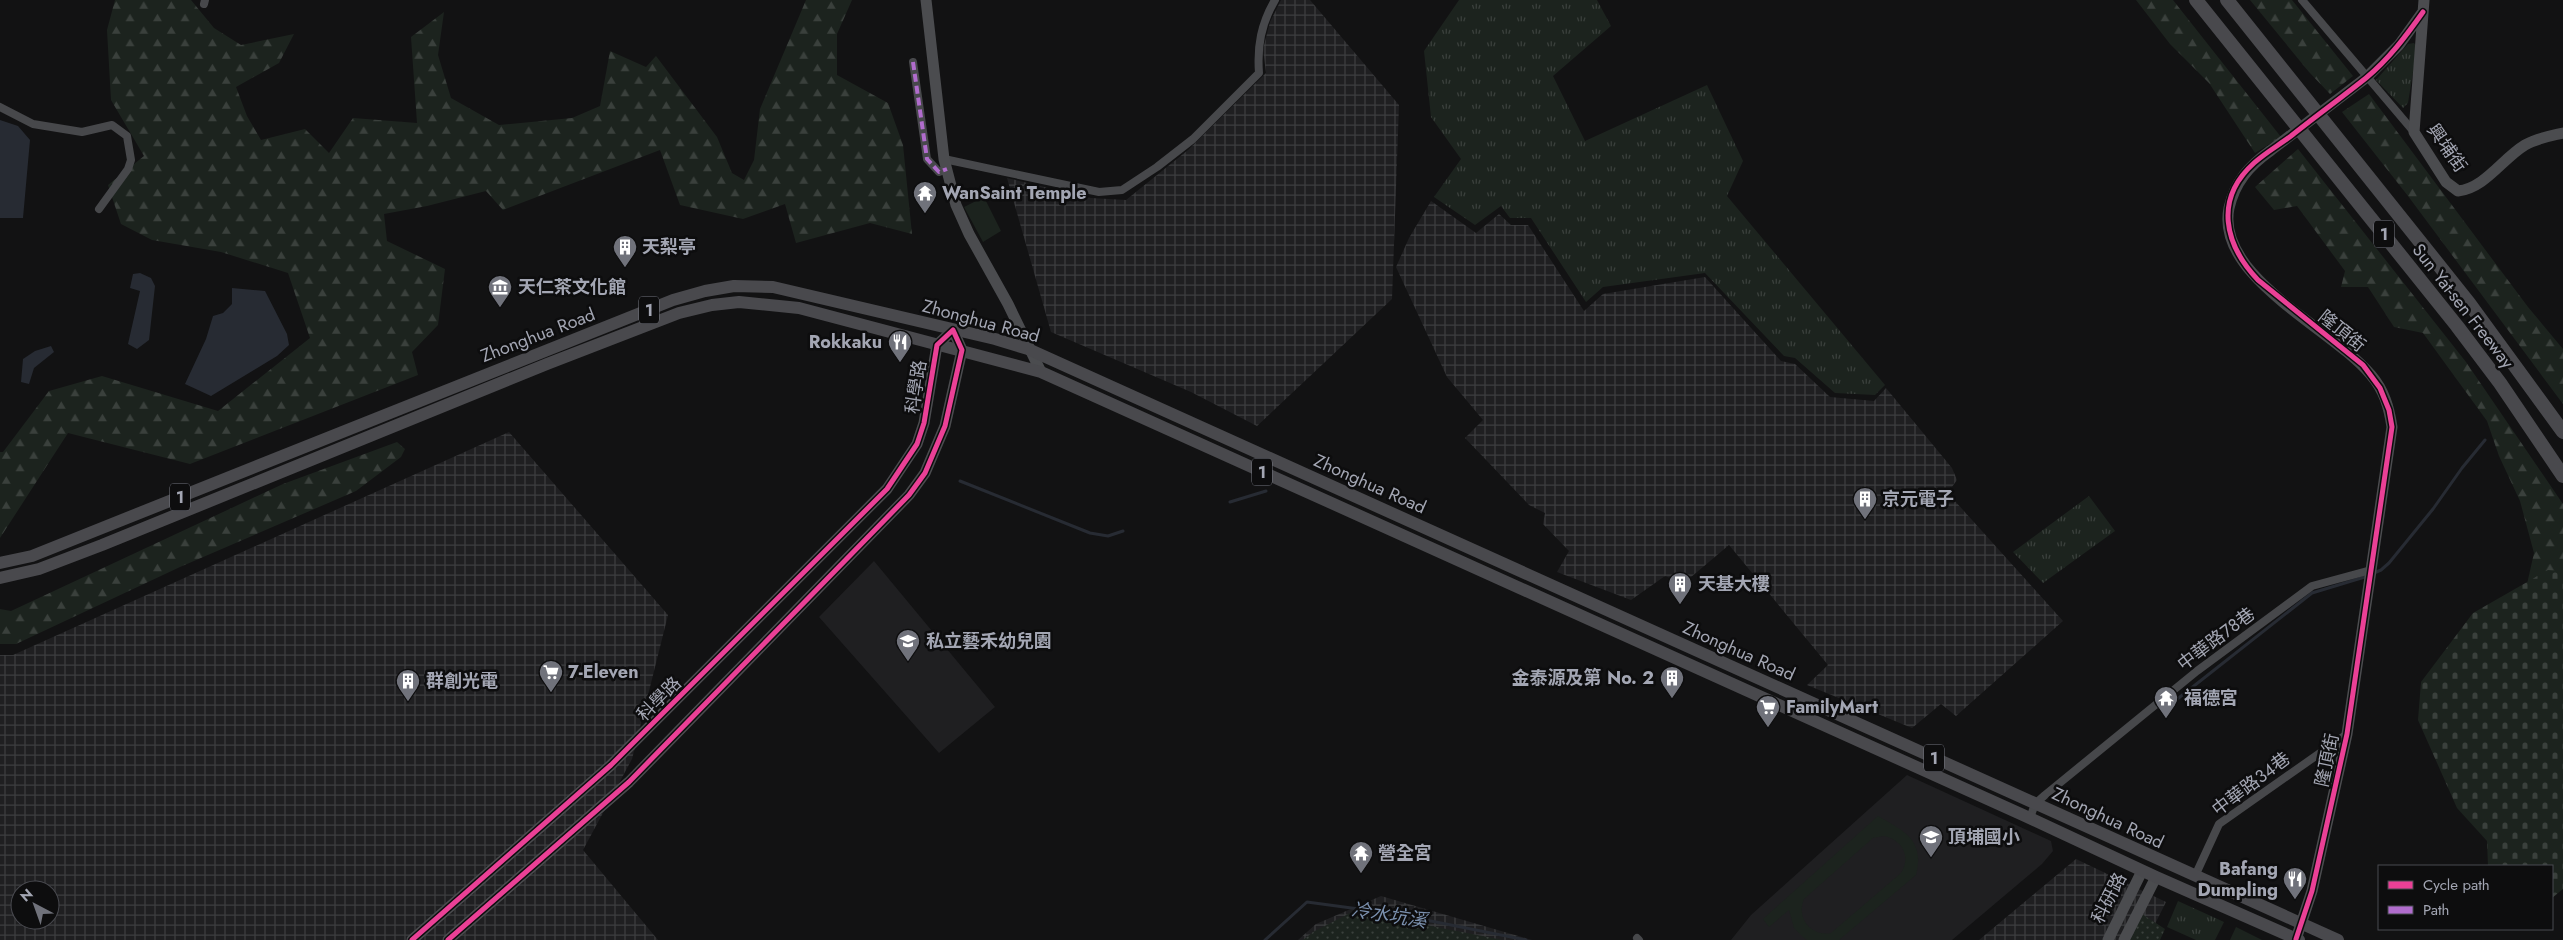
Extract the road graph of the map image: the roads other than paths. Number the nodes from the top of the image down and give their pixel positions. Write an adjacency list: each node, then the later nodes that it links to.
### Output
1 (926, 0): 12 (street)
2 (1275, 0): 12 (street)
3 (2196, 0): 24 (highway, Sun Yat-sen Freeway / 1)
4 (2227, 0): 22 (highway, Sun Yat-sen Freeway / 1)
5 (2302, 0): 8 (street, 興埔街)
6 (2424, 6): 8 (street, 隆頂街); 10 (street)
7 (912, 62): 12 (street)
8 (2367, 77): 10 (street, 興埔街); 26 (street, 隆頂街, bridge)
9 (0, 107): 13 (street)
10 (2414, 132): 11 (street, 興埔街)
11 (2563, 133)
12 (946, 164): 16 (street)
13 (99, 209)
14 (953, 330): 15 (street, 科學路); 16 (main road, Zhonghua Road / 1); 17 (street); 19 (main road, Zhonghua Road / 1)
15 (936, 345): 17 (main road, Zhonghua Road / 1); 20 (main road, Zhonghua Road / 1); 36 (street, 科學路)
16 (1028, 349): 18 (street); 21 (main road, Zhonghua Road / 1)
17 (962, 350): 18 (main road, Zhonghua Road / 1); 37 (street, 科學路)
18 (1041, 372): 23 (main road, Zhonghua Road / 1)
19 (445, 390): 20 (street); 25 (main road, Zhonghua Road / 1)
20 (450, 404): 27 (main road, Zhonghua Road / 1)
21 (1202, 428): 23 (main road); 29 (main road, Zhonghua Road / 1)
22 (2563, 432)
23 (1196, 442): 30 (main road, Zhonghua Road / 1)
24 (2563, 476)
25 (0, 563)
26 (2371, 570): 28 (street, 隆頂街); 29 (street, 中華路78巷)
27 (0, 578)
28 (2348, 734): 32 (street, 中華路34巷); 34 (street, 隆頂街)
29 (2035, 804): 30 (street); 32 (main road, Zhonghua Road / 1)
30 (2030, 818): 31 (main road, Zhonghua Road / 1)
31 (2142, 871): 33 (main road, Zhonghua Road / 1); 38 (street, 科研路)
32 (2195, 876): 34 (main road, Zhonghua Road / 1)
33 (2156, 878): 35 (main road, Zhonghua Road / 1); 39 (street, 科研路)
34 (2303, 924): 35 (street, 隆頂街); 40 (main road, Zhonghua Road / 1)
35 (2297, 939)
36 (412, 940)
37 (448, 940)
38 (2108, 940)
39 (2124, 940)
40 (2338, 940)

